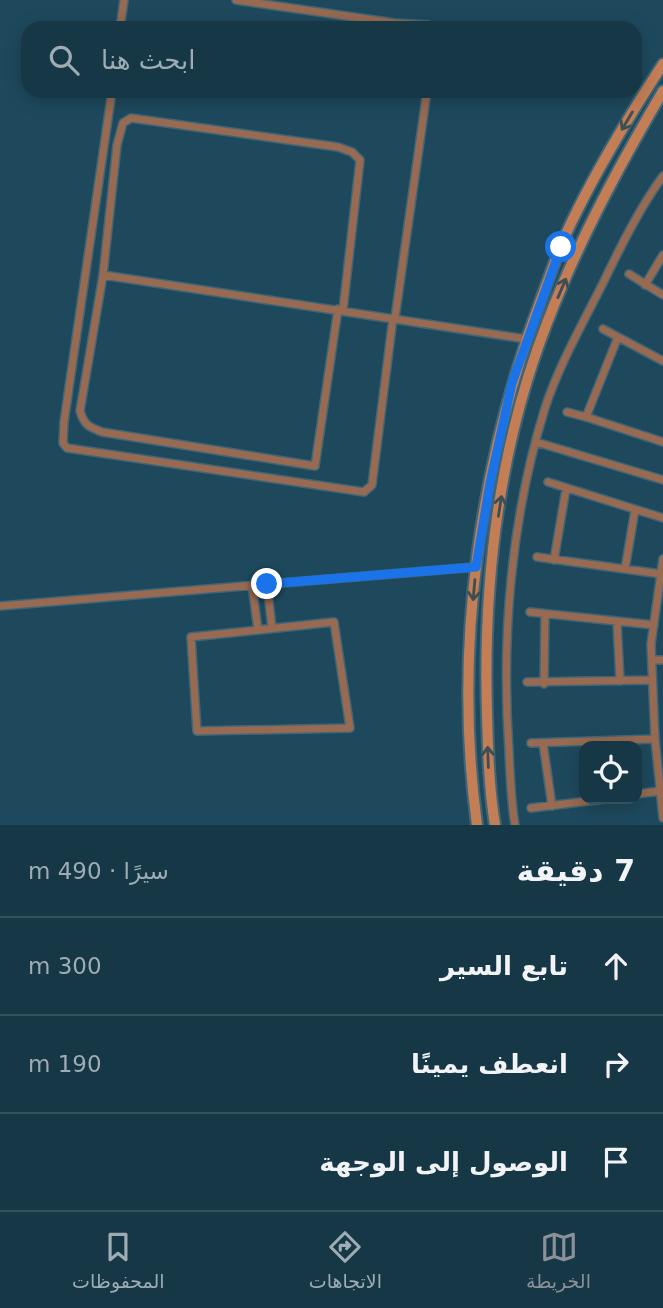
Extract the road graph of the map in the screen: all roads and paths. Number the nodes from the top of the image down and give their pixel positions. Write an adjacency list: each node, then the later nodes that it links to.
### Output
1 (124, 0): 3 (street)
2 (236, 0): 4 (street)
3 (121, 21)
4 (381, 21)
5 (663, 64): 19 (street, one-way to 19)
6 (663, 91): 63 (street, one-way to 6)
7 (111, 98): 16 (street)
8 (426, 98): 16 (street)
9 (663, 176): 24 (street)
10 (663, 255): 13 (street)
11 (629, 274): 13 (street)
12 (103, 275): 15 (street); 15 (street); 15 (street)
13 (645, 285): 14 (street)
14 (663, 295)
15 (341, 309): 16 (street)
16 (394, 318): 19 (street)
17 (603, 329): 18 (street)
18 (618, 337): 20 (street); 22 (street)
19 (526, 339): 33 (street)
20 (663, 361)
21 (567, 412): 22 (street)
22 (586, 417): 23 (street)
23 (662, 439)
24 (536, 442): 25 (street); 64 (street)
25 (663, 480)
26 (548, 482): 27 (street)
27 (566, 489): 28 (street); 32 (street)
28 (635, 510): 29 (street); 34 (street)
29 (663, 518)
30 (537, 556): 32 (street)
31 (663, 559): 35 (street)
32 (554, 560): 34 (street)
33 (476, 567): 36 (street); 62 (street, one-way to 62)
34 (625, 569): 35 (street)
35 (661, 574): 42 (street)
36 (267, 584): 37 (street); 43 (street)
37 (252, 585): 38 (street); 44 (street)
38 (0, 606)
39 (530, 612): 40 (street)
40 (545, 615): 41 (street); 50 (street)
41 (617, 622): 42 (street); 48 (street)
42 (654, 625): 45 (street)
43 (272, 628): 44 (street); 44 (street)
44 (258, 630)
45 (652, 660): 46 (street); 47 (street)
46 (663, 660)
47 (652, 680): 48 (street); 51 (street)
48 (620, 681): 50 (street)
49 (527, 682): 50 (street)
50 (544, 684)
51 (655, 739): 52 (street); 56 (street)
52 (636, 741)
53 (531, 743): 54 (street)
54 (543, 743): 55 (street); 59 (street)
55 (579, 743)
56 (660, 791): 57 (street); 61 (street)
57 (642, 793)
58 (579, 802): 59 (street)
59 (552, 806): 60 (street)
60 (531, 808)
61 (663, 818)
62 (477, 825)
63 (495, 825)
64 (515, 825)

